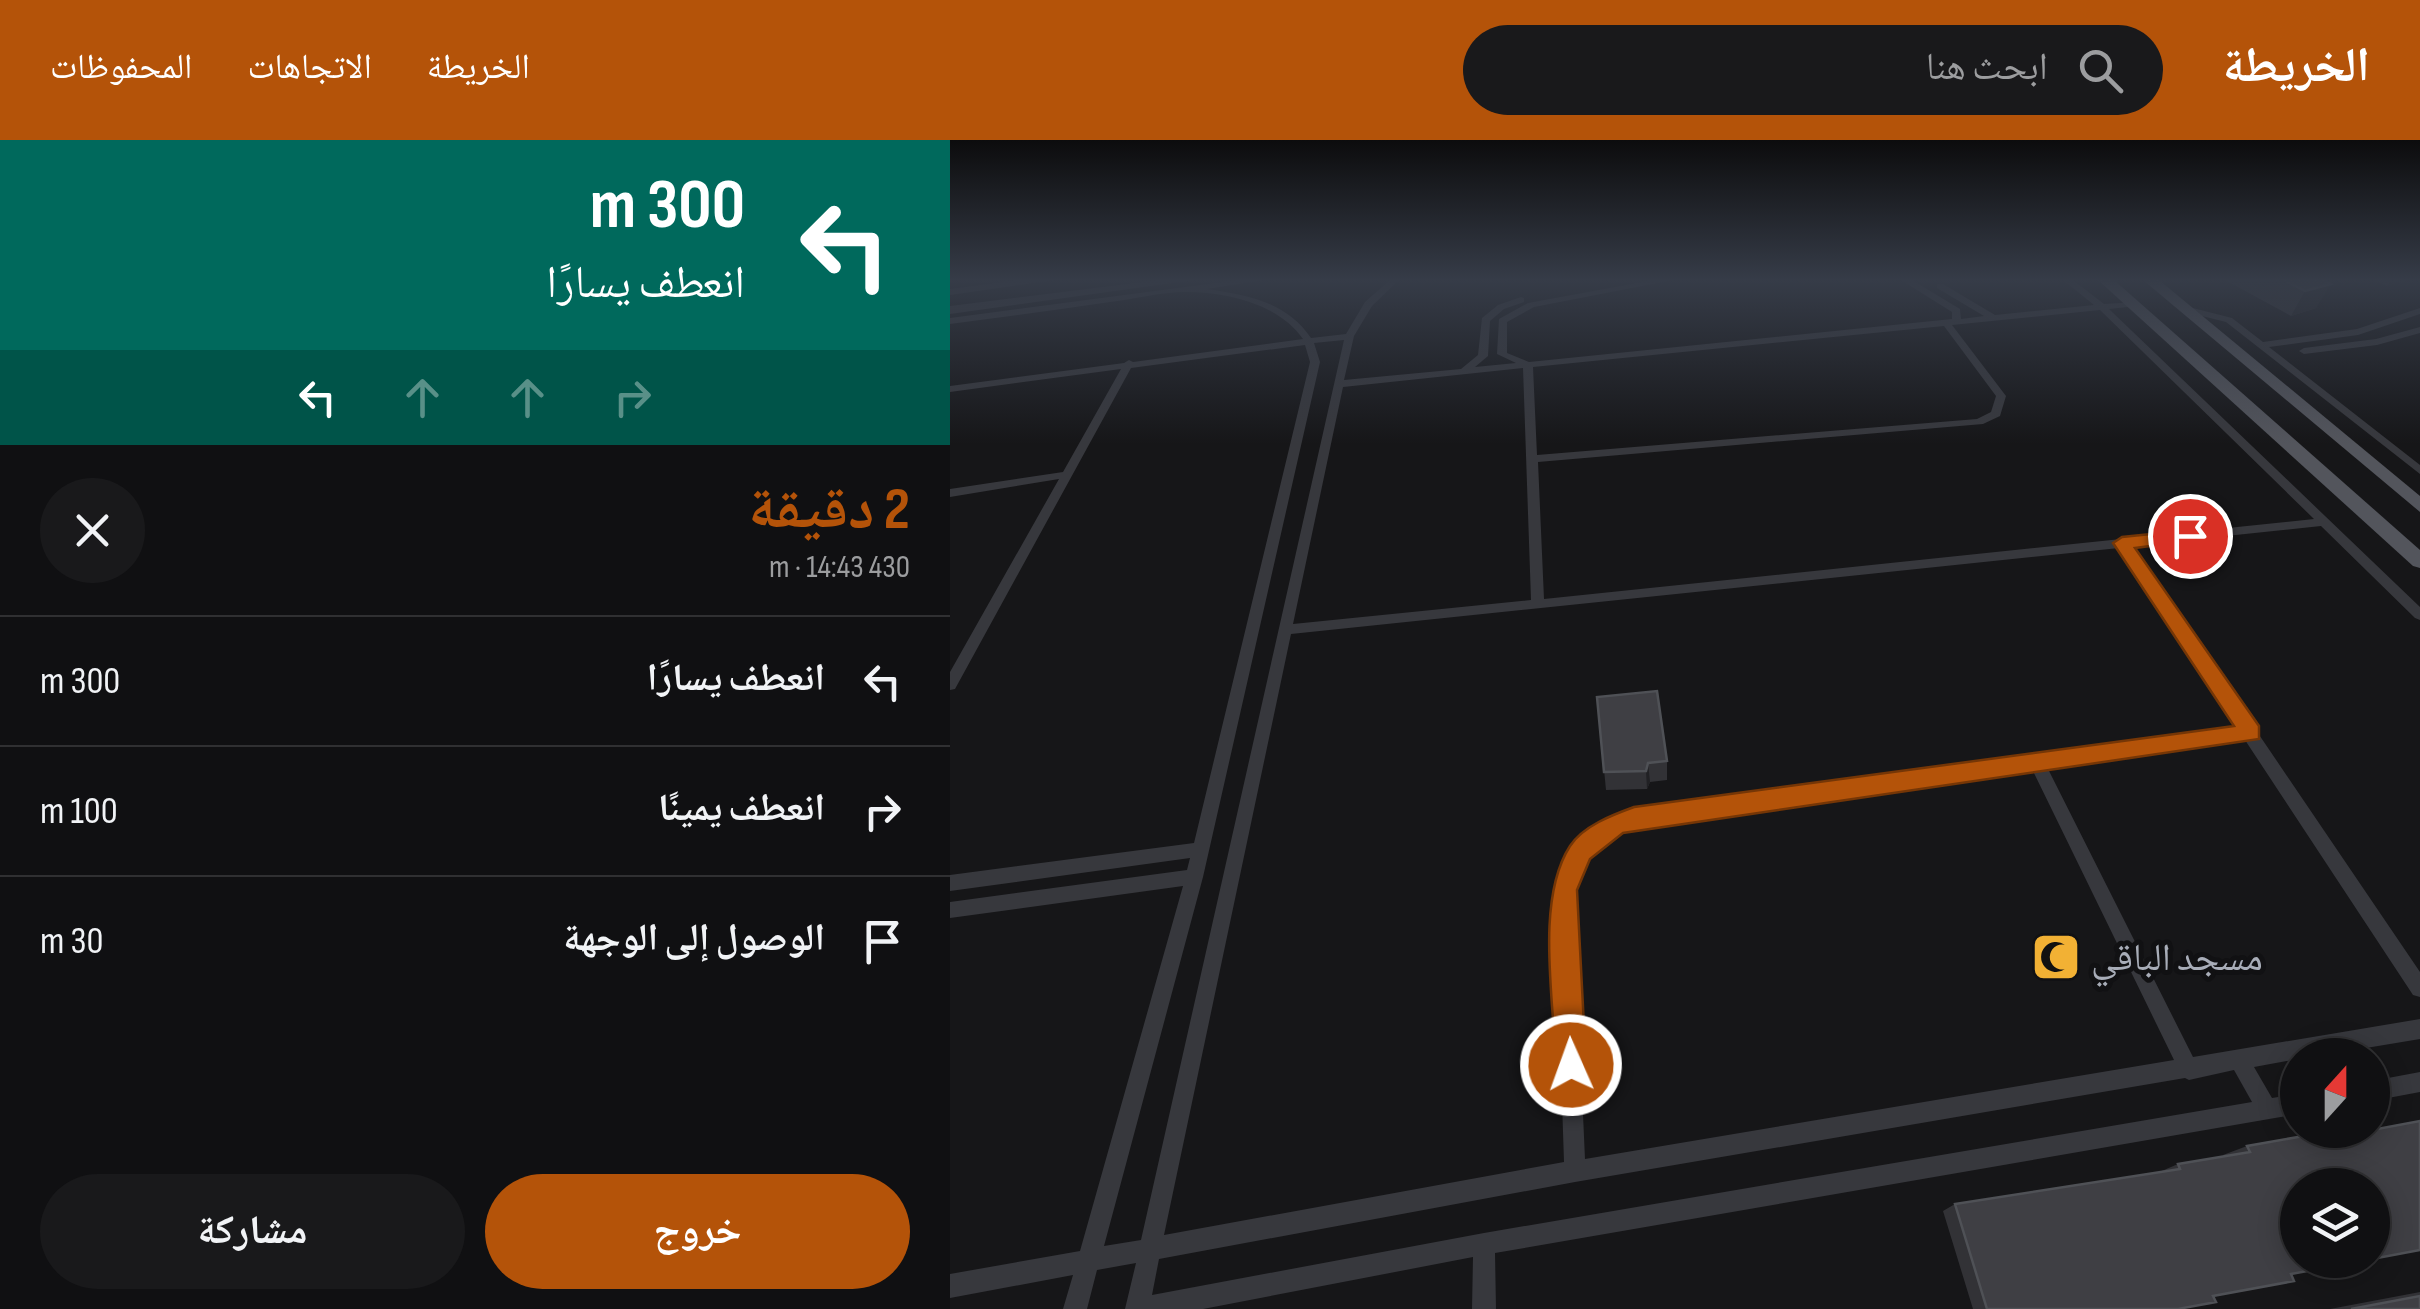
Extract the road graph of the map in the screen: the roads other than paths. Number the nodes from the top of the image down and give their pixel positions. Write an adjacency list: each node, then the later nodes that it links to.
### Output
1 (1305, 335): 16 (street)
2 (1484, 335): 22 (street)
3 (1501, 335): 21 (street)
4 (1838, 335): 21 (street)
5 (1954, 335): 27 (street)
6 (2131, 335): 32 (street)
7 (2168, 335): 34 (main road)
8 (2214, 335): 24 (main road)
9 (2248, 335): 17 (street)
10 (2339, 335): 17 (street)
11 (2345, 335): 18 (street)
12 (2394, 335): 15 (street)
13 (2406, 335): 15 (street)
14 (1349, 336): 16 (street); 25 (street)
15 (2399, 337): 18 (street)
16 (1309, 340): 20 (street); 36 (street)
17 (2261, 344): 19 (street)
18 (2362, 344): 19 (street)
19 (2275, 354): 23 (street)
20 (1129, 363): 26 (street); 29 (street)
21 (1528, 365): 22 (street); 27 (street)
22 (1464, 371): 25 (street)
23 (2305, 380): 24 (main road); 28 (street)
24 (2273, 383): 31 (main road)
25 (1339, 384): 35 (street)
26 (950, 389)
27 (1534, 459): 37 (street)
28 (2420, 471)
29 (1064, 475): 30 (street); 40 (street)
30 (950, 493)
31 (2420, 506)
32 (2326, 522): 33 (street); 38 (street)
33 (2122, 543): 37 (street); 41 (street)
34 (2420, 561)
35 (1299, 567): 36 (street); 39 (street)
36 (1266, 570): 43 (street)
37 (1538, 604): 39 (street)
38 (2420, 615)
39 (1286, 630): 57 (street)
40 (950, 685)
41 (2250, 733): 42 (street); 47 (street)
42 (2037, 762): 50 (street); 55 (street)
43 (1201, 849): 44 (street); 45 (street)
44 (1194, 876): 46 (street); 58 (street)
45 (950, 883)
46 (950, 910)
47 (2420, 988)
48 (2420, 1029): 49 (street)
49 (2240, 1061): 50 (street); 54 (street)
50 (2189, 1070): 55 (street)
51 (2420, 1082): 52 (street)
52 (2390, 1087)
53 (2280, 1107): 54 (street)
54 (2267, 1109): 56 (street)
55 (1575, 1170): 57 (street)
56 (1484, 1244): 61 (street); 62 (street)
57 (1150, 1250): 58 (street); 61 (street)
58 (1088, 1261): 59 (street); 60 (street)
59 (950, 1286)
60 (1075, 1309)
61 (1138, 1309)
62 (1484, 1309)

